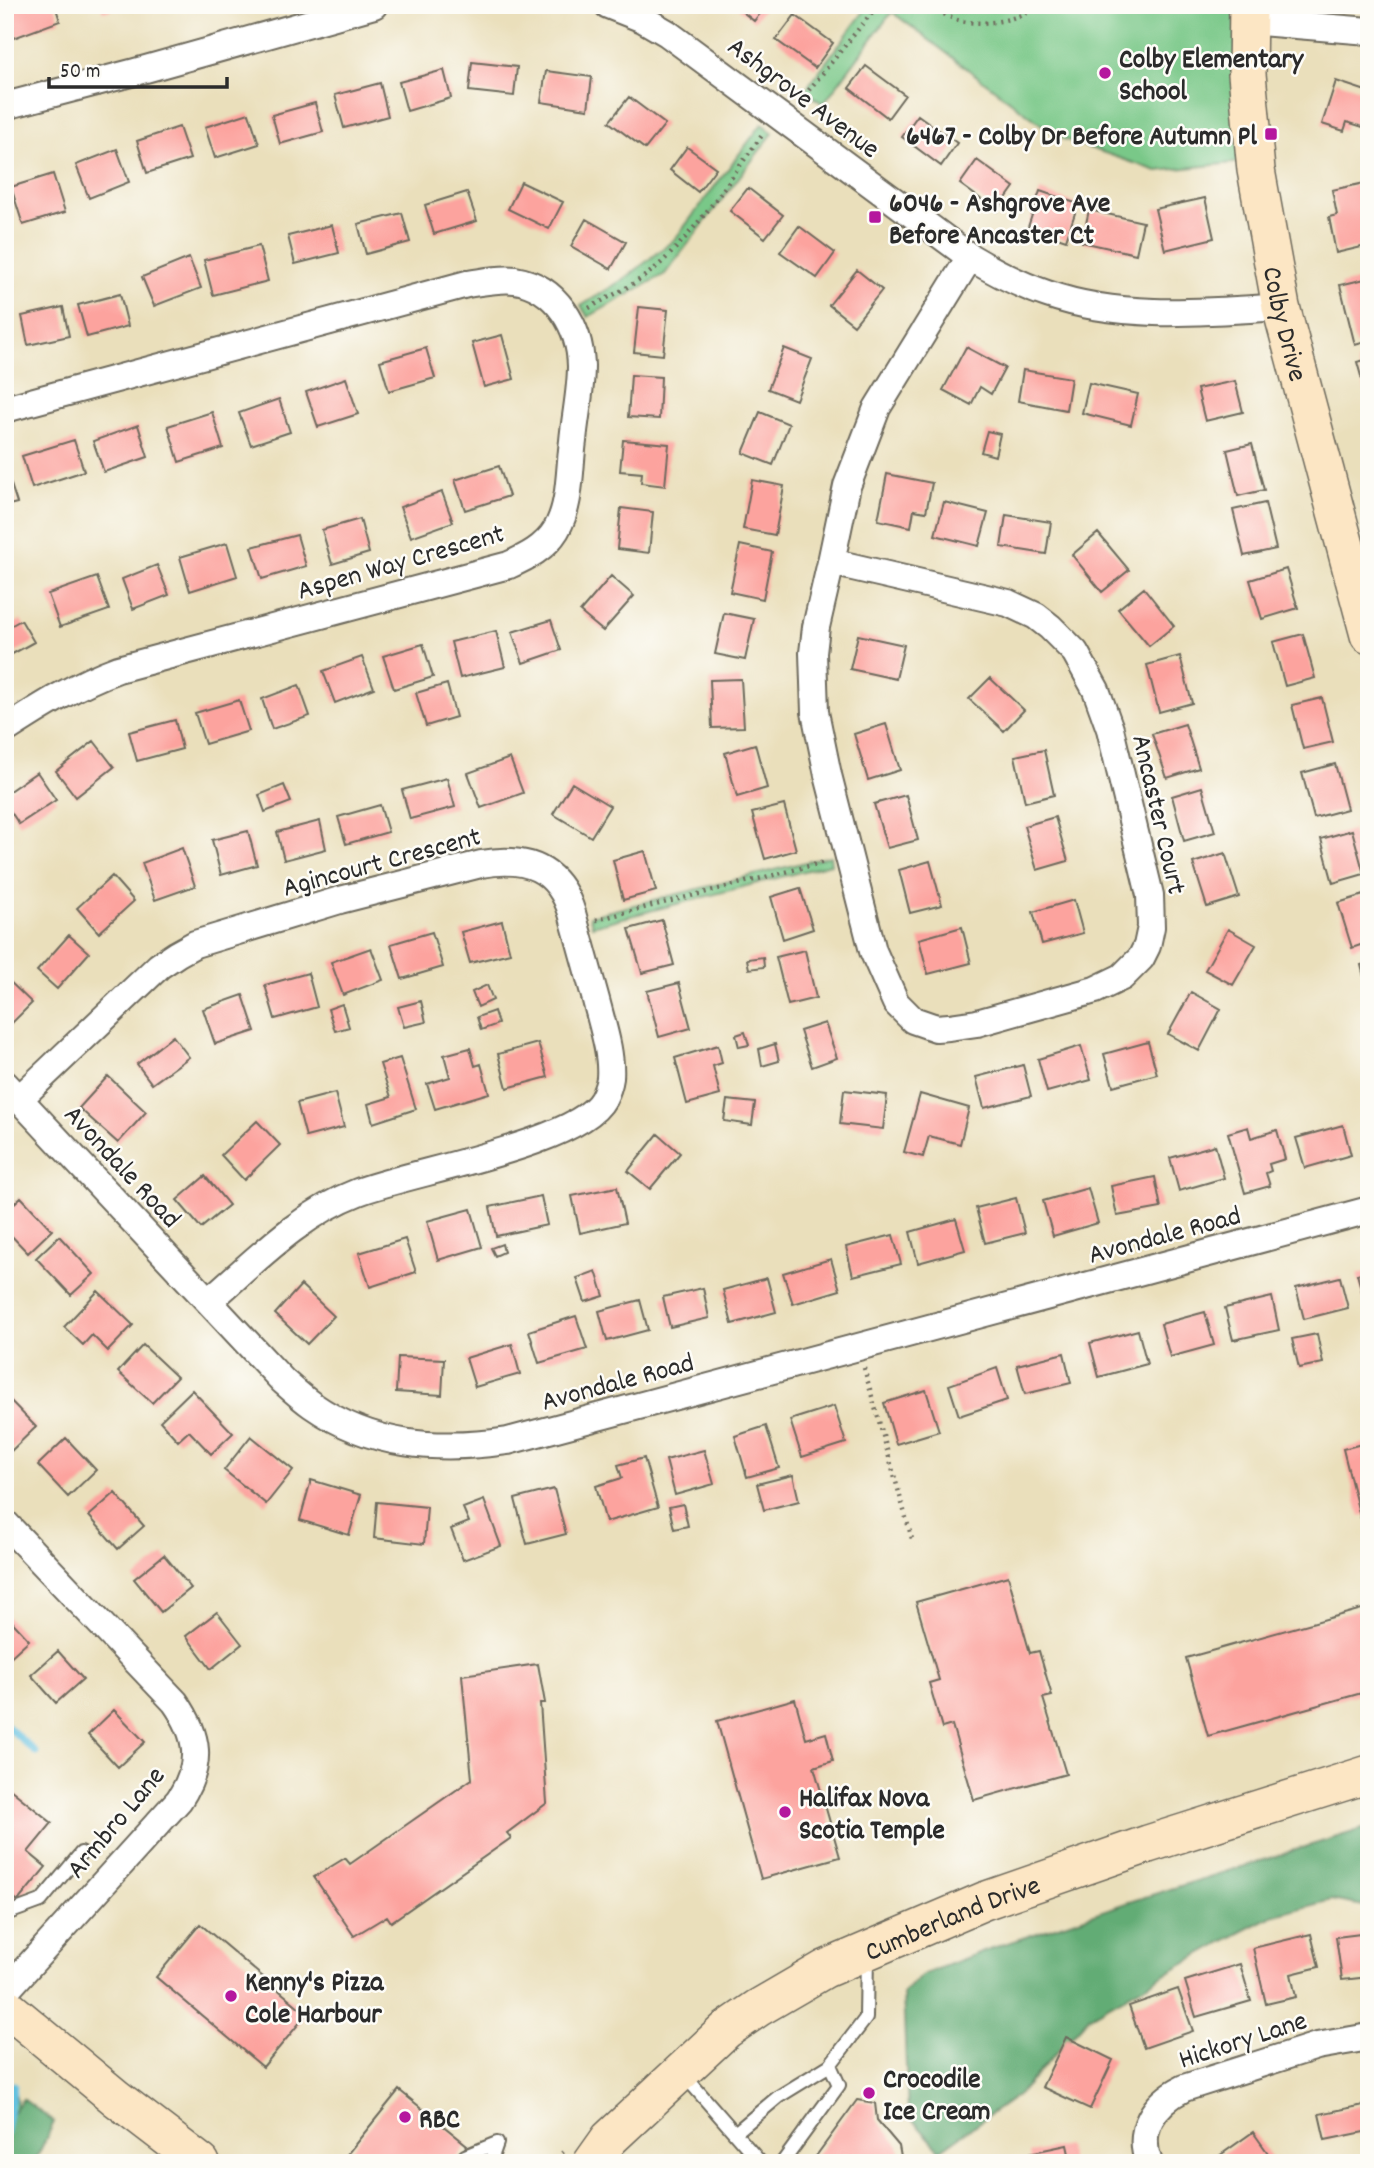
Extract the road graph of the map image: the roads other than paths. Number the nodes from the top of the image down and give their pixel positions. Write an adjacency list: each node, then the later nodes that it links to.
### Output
1 (608, 5): 6 (street, Ashgrove Avenue)
2 (372, 6): 5 (street)
3 (1248, 13): 4 (street); 7 (street, Colby Drive)
4 (1369, 31)
5 (5, 106)
6 (970, 257): 7 (street, Ashgrove Avenue); 10 (street, Ancaster Court)
7 (1281, 307): 9 (street, Colby Drive)
8 (5, 409): 12 (street, Aspen Way Crescent)
9 (1357, 547): 11 (street, Colby Drive)
10 (831, 562): 10 (street, Ancaster Court)
11 (1369, 635)
12 (5, 730)
13 (12, 1091): 15 (street, Avondale Road); 15 (street, Agincourt Crescent)
14 (1369, 1210): 15 (street, Avondale Road)
15 (209, 1301)
16 (5, 1523): 21 (street, Armbro Lane)
17 (1369, 1774): 20 (street, Cumberland Drive)
18 (81, 1853): 19 (lane)
19 (5, 1908)
20 (867, 1950): 24 (lane); 25 (street, Cumberland Drive)
21 (5, 1992)
22 (5, 2006): 27 (street)
23 (1369, 2037): 33 (street, Hickory Lane)
24 (830, 2064): 26 (lane); 32 (lane)
25 (681, 2071): 26 (lane); 30 (street, Cumberland Drive)
26 (735, 2133): 31 (lane)
27 (201, 2163)
28 (460, 2163): 29 (lane)
29 (490, 2163)
30 (592, 2163)
31 (761, 2163)
32 (782, 2163)
33 (1149, 2163)

